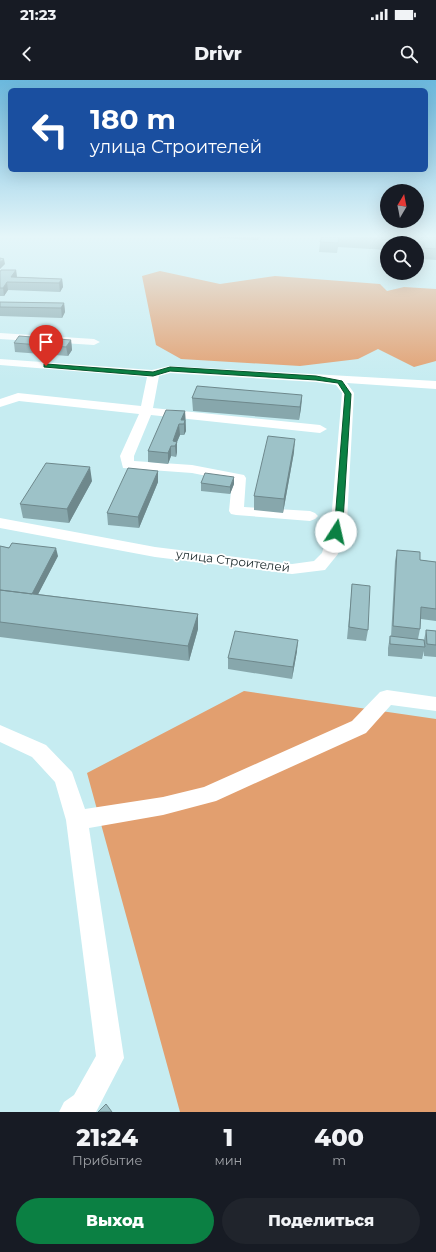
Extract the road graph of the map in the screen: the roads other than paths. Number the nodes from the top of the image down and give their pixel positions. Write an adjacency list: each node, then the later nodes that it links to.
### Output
1 (5, 336): 2 (street); 3 (street)
2 (94, 342)
3 (0, 349)
4 (0, 362): 5 (street, улица Строителей)
5 (153, 374): 6 (street, улица Строителей); 9 (street)
6 (316, 378): 7 (street); 12 (street, улица Строителей)
7 (436, 385)
8 (0, 403): 9 (street)
9 (146, 411): 10 (street); 11 (street)
10 (320, 429)
11 (310, 516)
12 (0, 523)
13 (436, 704): 15 (street)
14 (0, 733): 15 (street)
15 (77, 820): 16 (street)
16 (74, 1112)

